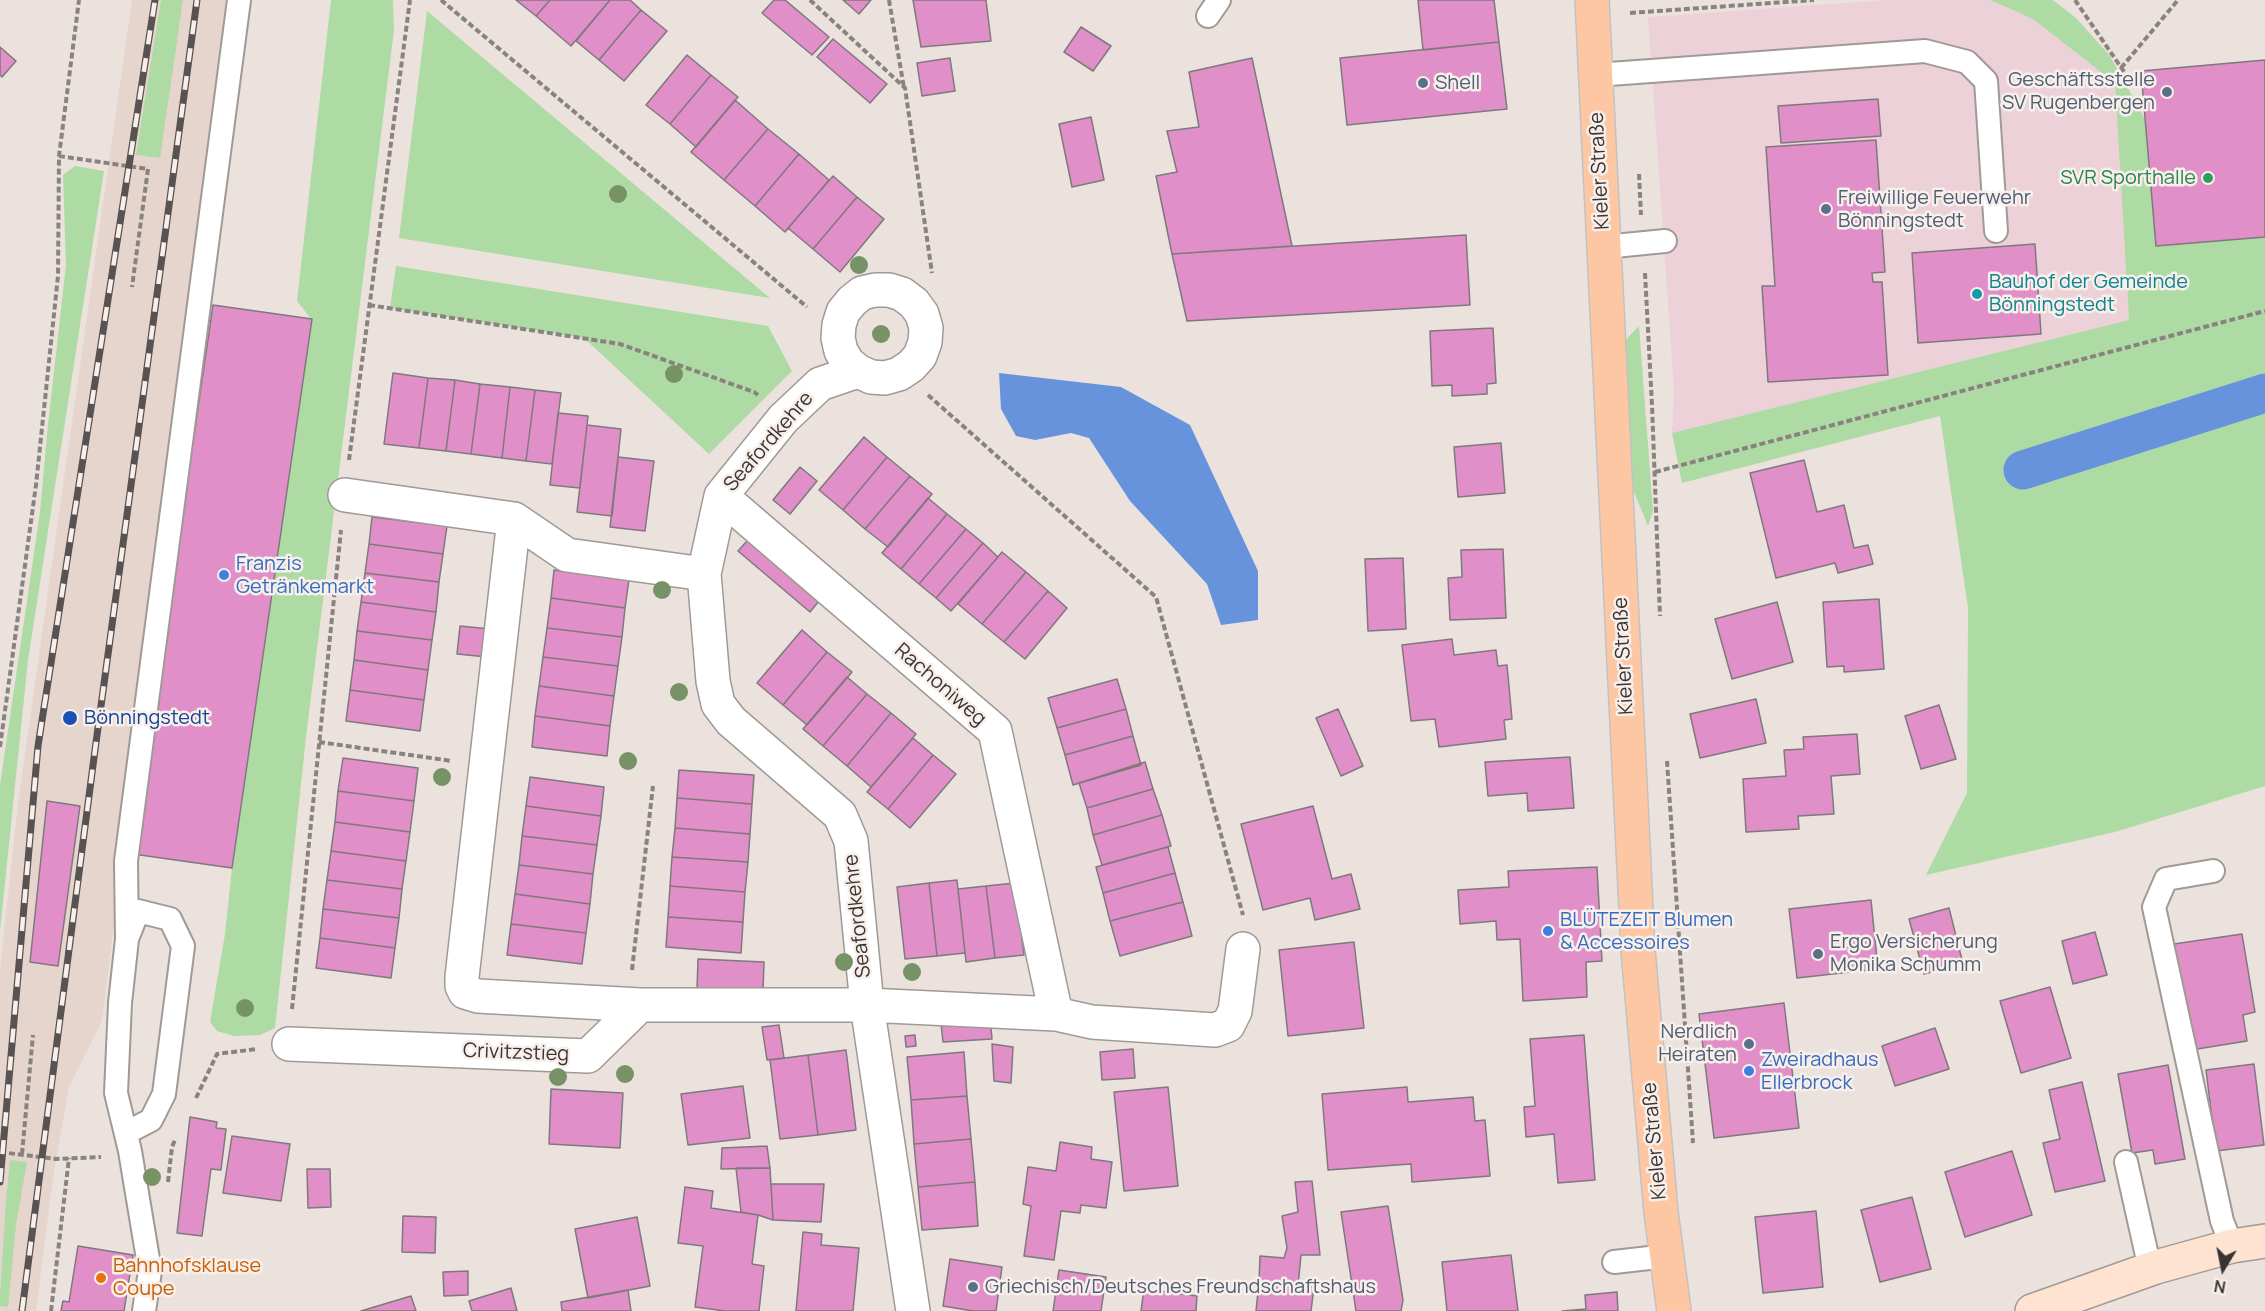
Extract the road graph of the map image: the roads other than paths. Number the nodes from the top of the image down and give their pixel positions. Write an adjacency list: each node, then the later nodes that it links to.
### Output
1 (239, 0): 13 (lane)
2 (1592, 0): 3 (main road, Kieler Straße)
3 (1596, 75): 4 (lane); 6 (main road, Kieler Straße)
4 (1996, 231)
5 (1654, 243): 6 (lane)
6 (1604, 248): 23 (main road, Kieler Straße)
7 (858, 371): 7 (street); 9 (street, Seafordkehre)
8 (345, 495): 10 (street)
9 (721, 496): 11 (street, Seafordkehre); 17 (street, Rachoniweg)
10 (514, 519): 11 (street); 15 (street)
11 (704, 574): 16 (street, Seafordkehre)
12 (2213, 871): 22 (lane)
13 (127, 939): 19 (lane); 19 (lane)
14 (1242, 949): 17 (street)
15 (634, 1004): 16 (street); 18 (street, Crivitzstieg)
16 (867, 1005): 17 (street); 27 (street, Seafordkehre)
17 (1056, 1014)
18 (289, 1044)
19 (126, 1133): 26 (lane)
20 (2126, 1162): 25 (lane)
21 (2265, 1241): 22 (main road)
22 (2232, 1246): 25 (main road)
23 (1667, 1256): 24 (lane); 28 (main road, Kieler Straße)
24 (1614, 1262)
25 (2150, 1269): 29 (main road)
26 (144, 1311)
27 (913, 1311)
28 (1674, 1311)
29 (2032, 1311)

